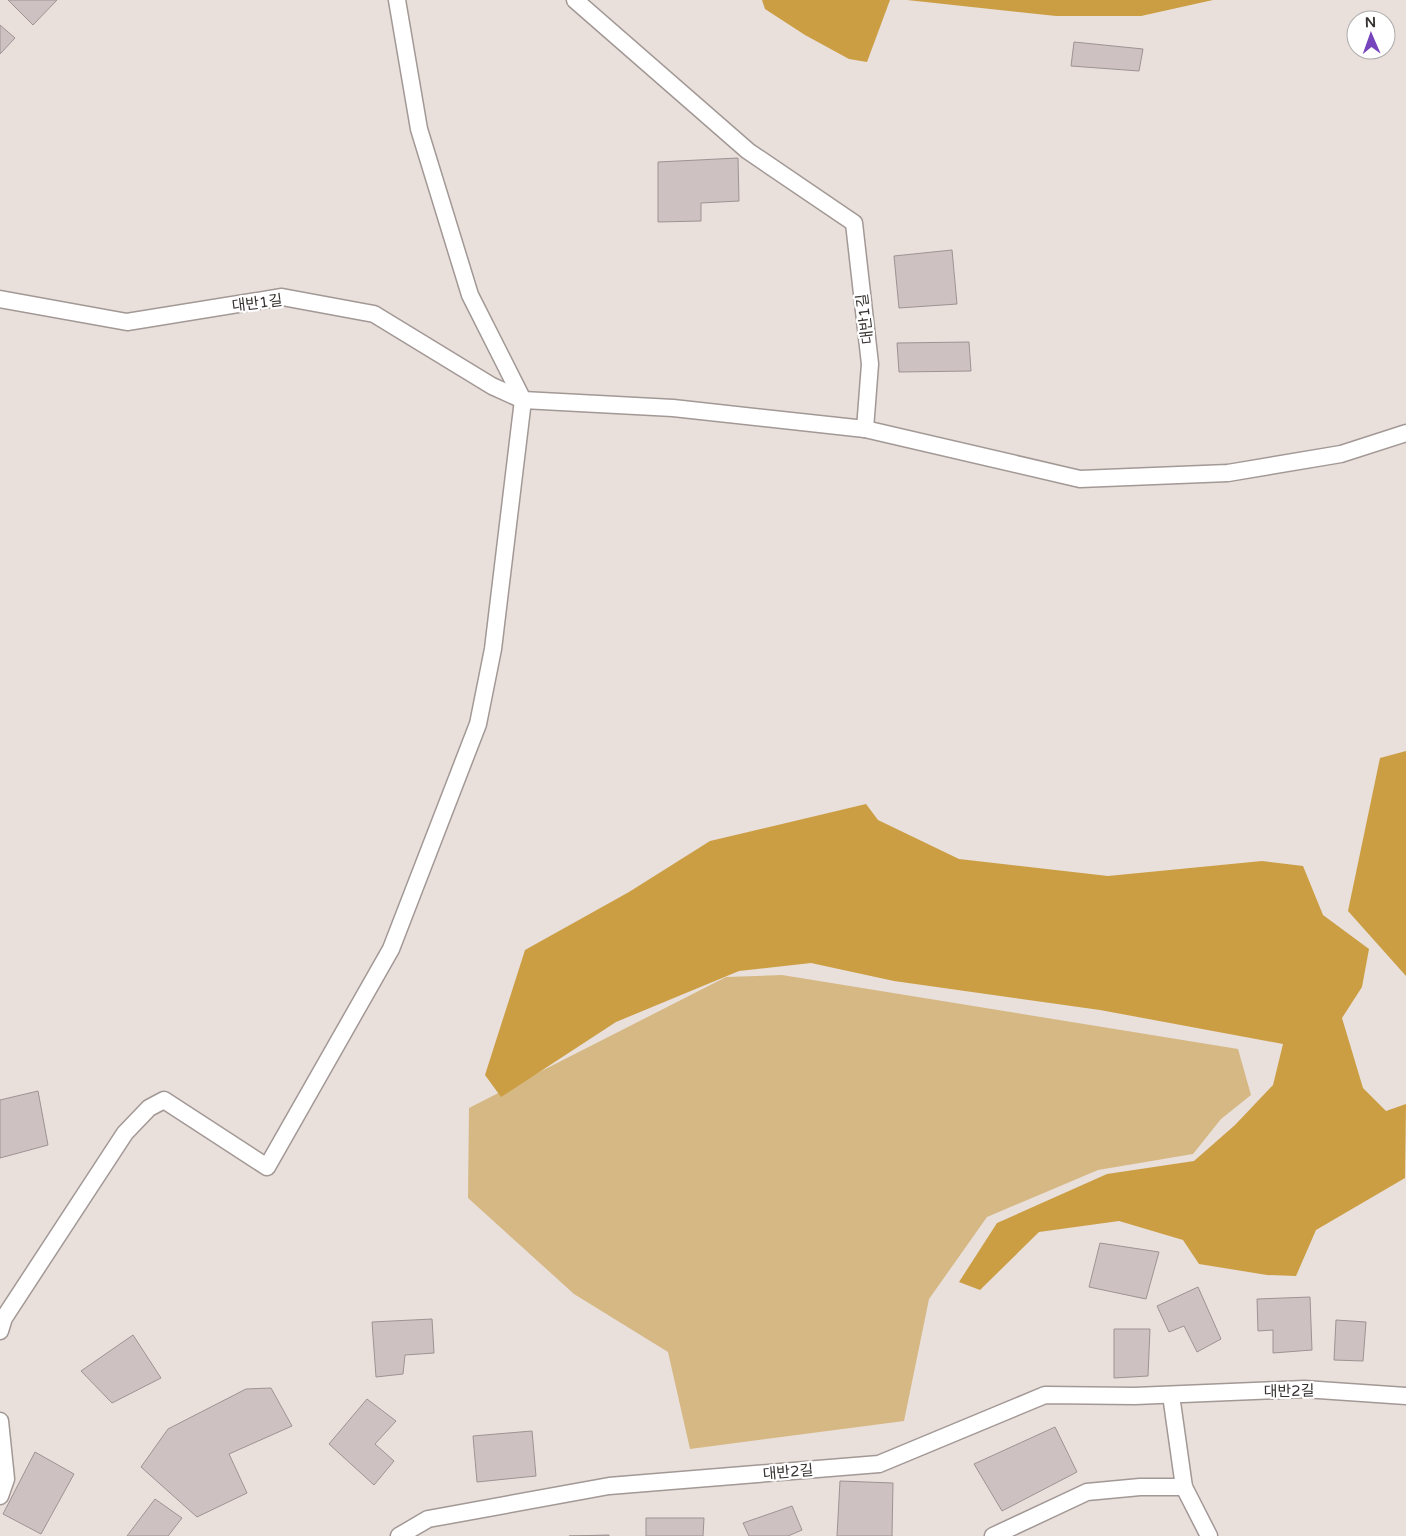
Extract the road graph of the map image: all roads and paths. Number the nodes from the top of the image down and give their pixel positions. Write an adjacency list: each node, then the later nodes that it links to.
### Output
1 (398, 0): 4 (lane)
2 (575, 0): 5 (lane, 대반1길)
3 (0, 299): 4 (lane, 대반1길)
4 (523, 400): 5 (lane, 대반1길); 7 (lane)
5 (865, 429): 6 (lane)
6 (1406, 433)
7 (0, 1331)
8 (1171, 1395): 9 (lane, 대반2길); 11 (lane); 13 (lane, 대반2길)
9 (1406, 1396)
10 (0, 1421): 12 (lane)
11 (1184, 1487): 14 (lane); 15 (lane)
12 (0, 1496)
13 (399, 1536)
14 (993, 1536)
15 (1209, 1536)

